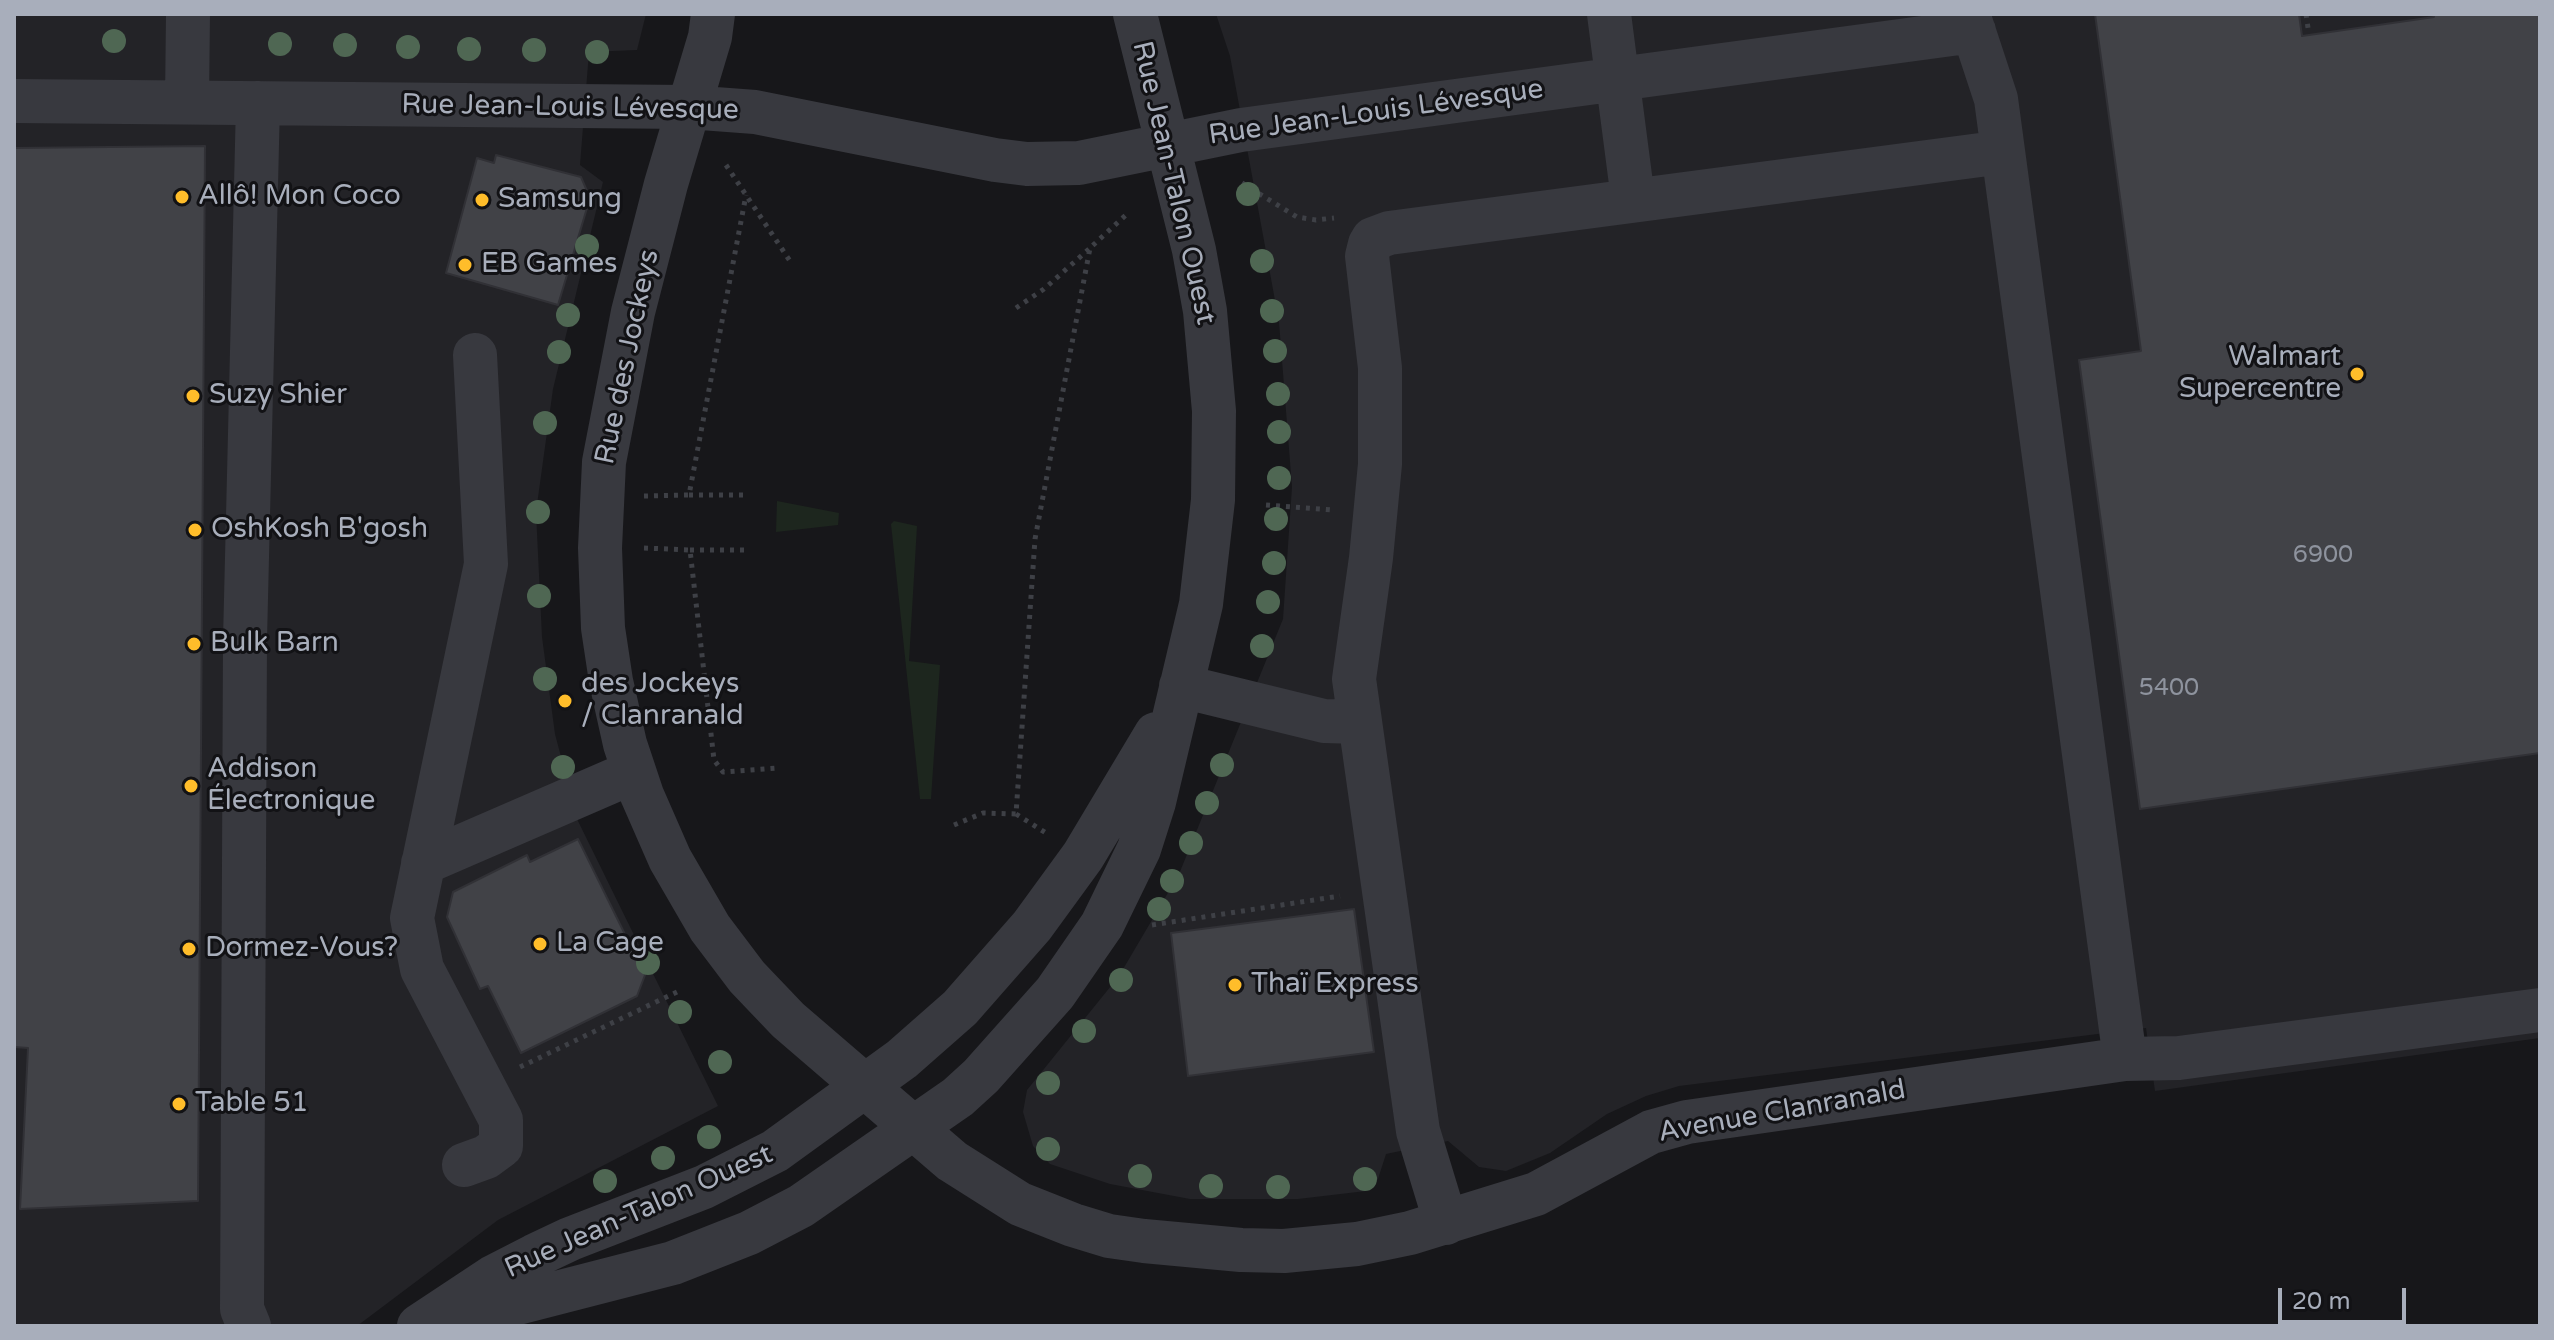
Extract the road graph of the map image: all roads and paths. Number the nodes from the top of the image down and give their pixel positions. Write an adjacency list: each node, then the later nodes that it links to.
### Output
1 (188, 14): 10 (street)
2 (713, 14): 12 (street, Rue des Jockeys)
3 (1135, 14): 13 (street, Rue Jean-Talon Ouest)
4 (1609, 14): 8 (street)
5 (2306, 14): 7 (path)
6 (1971, 22): 8 (street, Rue Jean-Louis Lévesque); 14 (street)
7 (2308, 28)
8 (1618, 78): 13 (street, Rue Jean-Louis Lévesque); 18 (street)
9 (14, 101): 10 (street, Rue Jean-Louis Lévesque)
10 (187, 102): 11 (street, Rue Jean-Louis Lévesque)
11 (258, 103): 12 (street, Rue Jean-Louis Lévesque); 51 (street)
12 (688, 107): 13 (street, Rue Jean-Louis Lévesque); 36 (street, Rue des Jockeys)
13 (1168, 145): 33 (street, Rue Jean-Talon Ouest)
14 (2003, 152): 18 (street); 45 (street)
15 (726, 165): 17 (path)
16 (1242, 183): 20 (path)
17 (746, 195): 22 (path); 25 (path)
18 (1633, 199): 34 (street)
19 (1127, 214): 21 (path)
20 (1333, 217)
21 (1090, 248): 23 (path); 37 (path)
22 (790, 261)
23 (1016, 308)
24 (475, 355): 40 (street)
25 (689, 495): 26 (path); 27 (path)
26 (748, 495)
27 (642, 496)
28 (1266, 505): 29 (path)
29 (1337, 510)
30 (639, 548): 31 (path)
31 (690, 550): 32 (path); 35 (path)
32 (748, 550)
33 (1181, 686): 34 (street); 47 (street, Rue Jean-Talon Ouest); 48 (street, Rue Jean-Talon Ouest)
34 (1360, 722): 50 (street)
35 (777, 768)
36 (633, 772): 40 (street); 47 (street, Rue des Jockeys)
37 (1016, 814): 38 (path); 39 (path)
38 (954, 825)
39 (1055, 838)
40 (423, 863): 46 (street)
41 (1342, 896): 42 (path)
42 (1150, 925)
43 (681, 990): 46 (path)
44 (2540, 1010): 45 (street, Avenue Clanranald)
45 (2125, 1059): 50 (street, Avenue Clanranald)
46 (482, 1085): 49 (street)
47 (865, 1088): 48 (street, Rue des Jockeys); 52 (street, Rue Jean-Talon Ouest)
48 (914, 1129): 50 (street, Avenue Clanranald); 53 (street, Rue Jean-Talon Ouest)
49 (464, 1165)
50 (1446, 1223)
51 (249, 1326)
52 (419, 1326)
53 (454, 1326)

